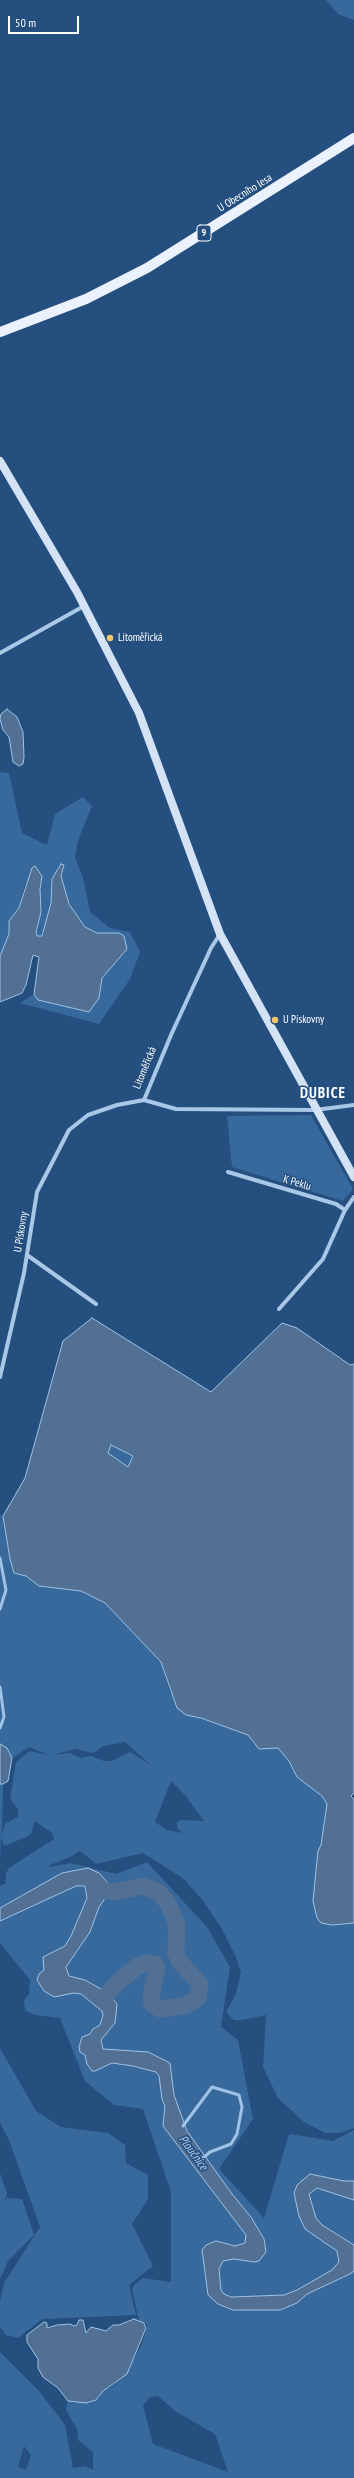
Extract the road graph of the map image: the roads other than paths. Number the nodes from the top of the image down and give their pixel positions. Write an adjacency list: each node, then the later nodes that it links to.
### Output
1 (354, 138): 2 (main road, U Obecního lesa / 9)
2 (0, 332)
3 (0, 460): 4 (street)
4 (84, 606): 5 (street); 6 (street)
5 (0, 653)
6 (220, 934): 7 (street, Litoměřická); 9 (street)
7 (144, 1100): 9 (street, Litoměřická); 14 (street, U Pískovny)
8 (354, 1105): 9 (street, Litoměřická)
9 (315, 1110): 11 (street)
10 (228, 1172): 13 (street, K Peklu)
11 (354, 1177)
12 (354, 1198): 13 (street)
13 (345, 1210): 16 (street)
14 (27, 1255): 15 (street); 17 (street, U Pískovny)
15 (96, 1304)
16 (279, 1309)
17 (0, 1377)

